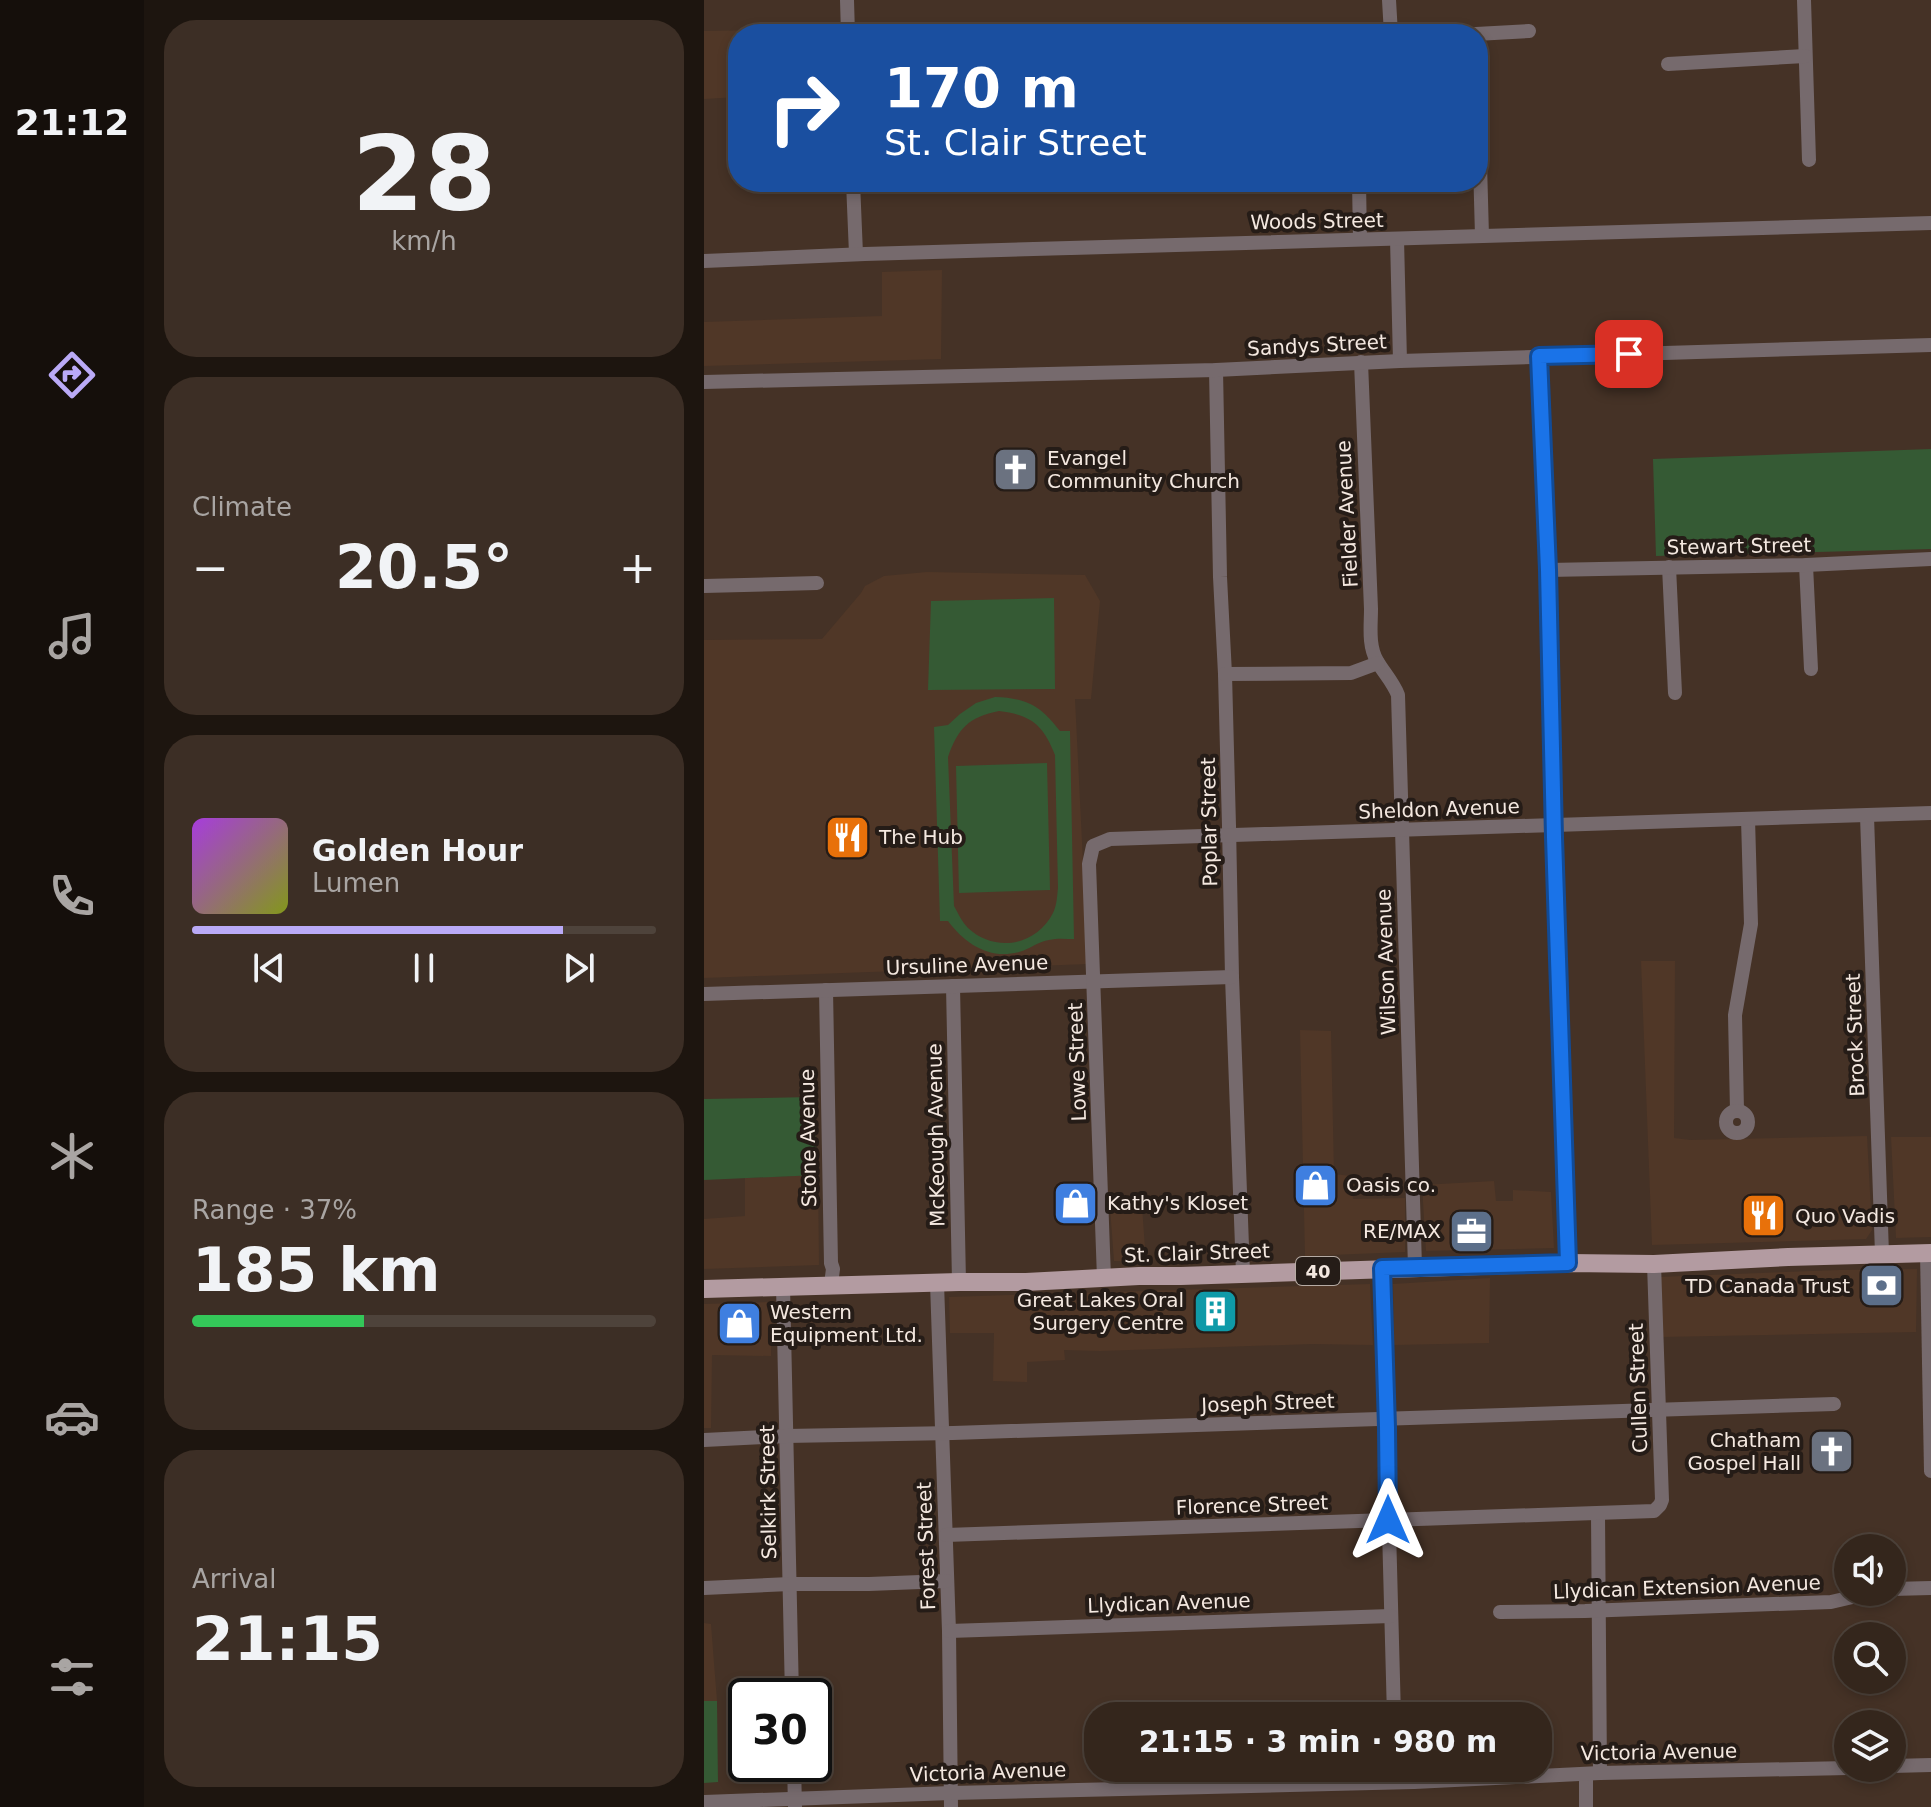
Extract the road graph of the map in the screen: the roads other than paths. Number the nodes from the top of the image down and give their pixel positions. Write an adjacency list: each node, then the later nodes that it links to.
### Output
1 (847, 0): 4 (street)
2 (1389, 0): 5 (street)
3 (1804, 0): 8 (street)
4 (848, 24)
5 (1390, 24)
6 (1529, 31): 7 (street)
7 (1488, 33)
8 (1805, 56): 9 (street); 10 (street)
9 (1668, 64)
10 (1809, 160)
11 (853, 192): 18 (street)
12 (1359, 192): 16 (street)
13 (1481, 192): 15 (street)
14 (1931, 223): 15 (street, Woods Street)
15 (1482, 236): 17 (street, Woods Street)
16 (1360, 239): 17 (street, Woods Street); 18 (street, Woods Street)
17 (1397, 239): 22 (street)
18 (856, 254): 19 (street, Woods Street)
19 (704, 261)
20 (1931, 345): 21 (street, Sandys Street)
21 (1539, 356): 22 (street, Sandys Street); 29 (street)
22 (1400, 361): 23 (street, Sandys Street)
23 (1361, 362): 24 (street, Sandys Street); 32 (street, Fielder Avenue)
24 (1216, 370): 25 (street, Sandys Street); 34 (street, Poplar Street)
25 (704, 382)
26 (1931, 559): 27 (street, Stewart Street)
27 (1806, 565): 28 (street, Stewart Street); 33 (street)
28 (1669, 567): 29 (street, Stewart Street); 35 (street)
29 (1548, 570): 39 (street)
30 (817, 583): 31 (street)
31 (704, 586)
32 (1378, 663): 34 (street); 40 (street, Wilson Avenue)
33 (1811, 669)
34 (1225, 674): 41 (street, Poplar Street)
35 (1675, 693)
36 (1931, 813): 37 (street, Sheldon Avenue)
37 (1867, 816): 38 (street, Sheldon Avenue); 50 (street, Brock Street)
38 (1748, 819): 39 (street, Sheldon Avenue); 48 (street)
39 (1554, 825): 40 (street, Sheldon Avenue); 51 (street)
40 (1401, 830): 41 (street, Sheldon Avenue); 53 (street, Wilson Avenue)
41 (1229, 835): 42 (street, Sheldon Avenue); 43 (street, Poplar Street)
42 (1093, 846): 44 (street, Lowe Street)
43 (1232, 977): 44 (street, Ursuline Avenue); 55 (street, Poplar Street)
44 (1093, 980): 45 (street, Ursuline Avenue); 56 (street, Lowe Street)
45 (953, 986): 46 (street, Ursuline Avenue); 57 (street, McKeough Avenue)
46 (826, 990): 47 (street, Ursuline Avenue); 59 (street, Stone Avenue)
47 (704, 994)
48 (1737, 1110)
49 (1929, 1253): 50 (main road, St. Clair Street / 40); 68 (street)
50 (1882, 1254): 52 (main road, St. Clair Street / 40)
51 (1568, 1263): 52 (main road, St. Clair Street / 40); 53 (main road, St. Clair Street / 40)
52 (1654, 1264): 63 (street, Cullen Street)
53 (1415, 1267): 54 (main road, St. Clair Street / 40)
54 (1382, 1268): 55 (main road, St. Clair Street / 40); 64 (street)
55 (1243, 1273): 56 (main road, St. Clair Street / 40)
56 (1104, 1278): 57 (main road, St. Clair Street / 40)
57 (959, 1282): 58 (main road, St. Clair Street / 40)
58 (937, 1283): 59 (main road, St. Clair Street / 40); 65 (street, Forest Street)
59 (831, 1284): 60 (main road, St. Clair Street / 40)
60 (783, 1286): 61 (main road, St. Clair Street / 40); 66 (street, Selkirk Street)
61 (704, 1289)
62 (1834, 1404): 63 (street, Joseph Street)
63 (1659, 1411): 64 (street, Joseph Street); 69 (street, Cullen Street)
64 (1387, 1420): 65 (street, Joseph Street); 71 (street)
65 (942, 1433): 66 (street, Joseph Street); 72 (street, Forest Street)
66 (786, 1436): 67 (street, Joseph Street); 74 (street, Selkirk Street)
67 (704, 1440)
68 (1931, 1471)
69 (1656, 1510): 70 (street, Florence Street)
70 (1598, 1514): 71 (street, Florence Street); 79 (street)
71 (1388, 1520): 72 (street, Florence Street); 81 (street)
72 (946, 1535): 73 (street, Forest Street)
73 (946, 1581): 74 (street); 82 (street, Forest Street)
74 (790, 1584): 75 (street); 83 (street, Selkirk Street)
75 (704, 1588)
76 (1931, 1588): 77 (street)
77 (1906, 1589)
78 (1834, 1601): 79 (street, Llydican Extension Avenue)
79 (1598, 1610): 80 (street, Llydican Extension Avenue); 89 (street)
80 (1500, 1612)
81 (1391, 1616): 82 (street, Llydican Avenue); 84 (street)
82 (949, 1631): 92 (street, Forest Street)
83 (792, 1678)
84 (1394, 1702)
85 (1931, 1765): 86 (street)
86 (1906, 1766)
87 (1834, 1768): 89 (street, Victoria Avenue)
88 (1552, 1773): 89 (street, Victoria Avenue)
89 (1593, 1773): 95 (street)
90 (794, 1782): 94 (street)
91 (1271, 1782): 92 (street, Victoria Avenue)
92 (951, 1800): 94 (street, Victoria Avenue)
93 (704, 1802): 94 (street, Victoria Avenue)
94 (795, 1803)
95 (1586, 1807)

